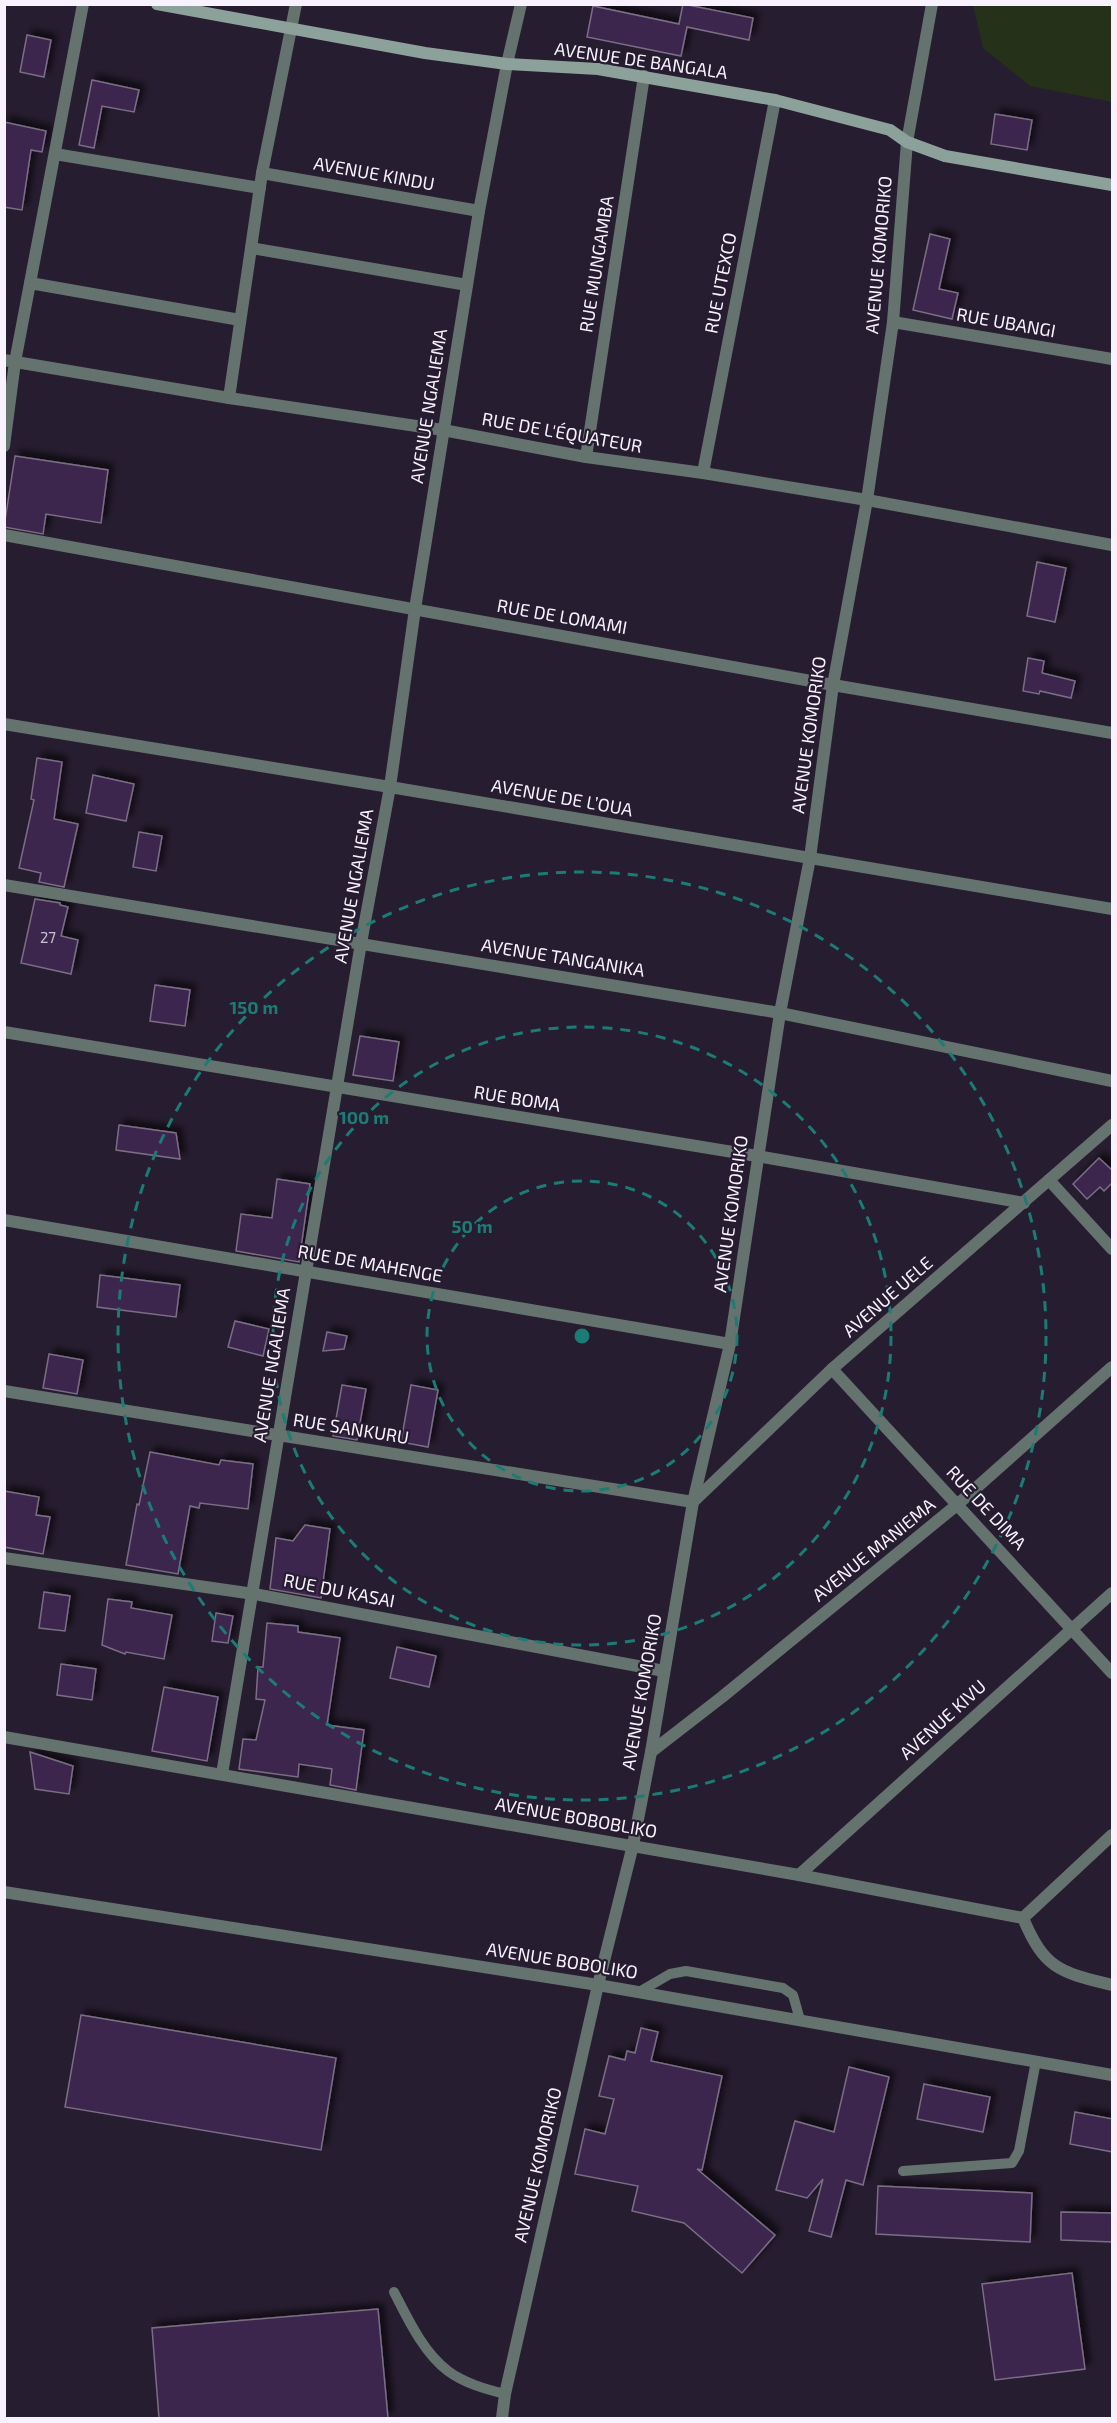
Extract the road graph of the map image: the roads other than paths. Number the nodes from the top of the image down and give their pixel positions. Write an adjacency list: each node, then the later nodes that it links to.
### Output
1 (83, 4): 11 (street)
2 (157, 4): 6 (main road, AVENUE DE BANGALA)
3 (296, 4): 6 (street)
4 (521, 4): 7 (street, AVENUE NGALIEMA)
5 (932, 4): 10 (street, AVENUE KOMORIKO)
6 (291, 30): 7 (main road, AVENUE DE BANGALA); 12 (street)
7 (507, 64): 8 (main road, AVENUE DE BANGALA); 15 (street, AVENUE NGALIEMA)
8 (644, 76): 9 (main road, AVENUE DE BANGALA); 26 (street, RUE MUNGAMBA)
9 (775, 100): 10 (main road, AVENUE DE BANGALA); 27 (street, RUE UTEXCO)
10 (907, 142): 13 (main road, AVENUE DE BANGALA); 20 (street, AVENUE KOMORIKO)
11 (55, 154): 14 (street); 17 (street)
12 (262, 173): 14 (street); 15 (street, AVENUE KINDU)
13 (1113, 185)
14 (260, 188): 16 (street)
15 (479, 211): 18 (street, AVENUE NGALIEMA)
16 (251, 248): 18 (street); 19 (street)
17 (30, 283): 19 (street); 22 (street)
18 (467, 285): 24 (street, AVENUE NGALIEMA)
19 (240, 320): 23 (street)
20 (892, 322): 21 (street, RUE UBANGI); 28 (street, AVENUE KOMORIKO)
21 (1113, 359)
22 (10, 361): 23 (street, RUE DE L'ÉQUATEUR); 25 (street)
23 (229, 398): 24 (street, RUE DE L'ÉQUATEUR)
24 (443, 430): 26 (street, RUE DE L'ÉQUATEUR); 31 (street, AVENUE NGALIEMA)
25 (4, 446)
26 (586, 457): 27 (street, RUE DE L'ÉQUATEUR)
27 (703, 473): 28 (street, RUE DE L'ÉQUATEUR)
28 (867, 500): 30 (street, RUE DE L'ÉQUATEUR); 32 (street, AVENUE KOMORIKO)
29 (4, 535): 31 (street, RUE DE LOMAMI)
30 (1113, 545)
31 (415, 609): 32 (street, RUE DE LOMAMI); 35 (street, AVENUE NGALIEMA)
32 (833, 685): 34 (street, RUE DE LOMAMI); 36 (street, AVENUE KOMORIKO)
33 (4, 724): 35 (street, AVENUE DE L’OUA)
34 (1113, 733)
35 (390, 787): 36 (street, AVENUE DE L’OUA); 39 (street, AVENUE NGALIEMA)
36 (810, 858): 38 (street, AVENUE DE L’OUA); 40 (street, AVENUE KOMORIKO)
37 (4, 885): 39 (street, AVENUE TANGANIKA)
38 (1113, 909)
39 (361, 943): 40 (street, AVENUE TANGANIKA); 43 (street, AVENUE NGALIEMA)
40 (780, 1012): 42 (street, AVENUE TANGANIKA); 45 (street, AVENUE KOMORIKO)
41 (4, 1032): 43 (street, RUE BOMA)
42 (1113, 1081)
43 (338, 1087): 45 (street, RUE BOMA); 50 (street, AVENUE NGALIEMA)
44 (1113, 1125): 46 (street, AVENUE UELE)
45 (758, 1156): 47 (street, RUE BOMA); 51 (street, AVENUE KOMORIKO)
46 (1049, 1180): 47 (street, AVENUE UELE); 49 (street)
47 (1024, 1203): 53 (street, AVENUE UELE)
48 (4, 1220): 50 (street, RUE DE MAHENGE)
49 (1113, 1249)
50 (306, 1271): 51 (street, RUE DE MAHENGE); 55 (street, AVENUE NGALIEMA)
51 (730, 1344): 56 (street, AVENUE KOMORIKO)
52 (1113, 1367): 57 (street, AVENUE MANIEMA)
53 (832, 1369): 56 (street, AVENUE UELE); 57 (street, RUE DE DIMA)
54 (4, 1391): 55 (street, RUE SANKURU)
55 (278, 1435): 56 (street, RUE SANKURU); 60 (street, AVENUE NGALIEMA)
56 (693, 1502): 62 (street, AVENUE KOMORIKO)
57 (958, 1504): 61 (street, RUE DE DIMA); 65 (street, AVENUE MANIEMA)
58 (4, 1558): 60 (street, RUE DU KASAI)
59 (1113, 1593): 61 (street, AVENUE KIVU)
60 (254, 1594): 62 (street, RUE DU KASAI); 66 (street, AVENUE NGALIEMA)
61 (1072, 1627): 63 (street, RUE DE DIMA); 69 (street, AVENUE KIVU)
62 (664, 1671): 65 (street, AVENUE KOMORIKO)
63 (1113, 1673)
64 (4, 1737): 66 (street, AVENUE BOBOBLIKO)
65 (651, 1752): 68 (street, AVENUE KOMORIKO)
66 (222, 1774): 68 (street, AVENUE BOBOBLIKO)
67 (1113, 1835): 71 (street)
68 (633, 1845): 69 (street, AVENUE BOBOBLIKO); 72 (street, AVENUE KOMORIKO)
69 (799, 1875): 71 (street, AVENUE BOBOBLIKO)
70 (4, 1892): 72 (street, AVENUE BOBOLIKO)
71 (1023, 1918): 73 (street)
72 (598, 1985): 74 (street, AVENUE BOBOLIKO); 80 (street, AVENUE KOMORIKO)
73 (1113, 1985)
74 (639, 1992): 75 (street, AVENUE BOBOLIKO); 75 (lane)
75 (800, 2020): 76 (street, AVENUE BOBOLIKO)
76 (1036, 2061): 77 (street, AVENUE BOBOLIKO); 78 (lane)
77 (1113, 2075)
78 (903, 2171)
79 (394, 2292): 80 (lane)
80 (505, 2394): 81 (street, AVENUE KOMORIKO)
81 (502, 2418)

